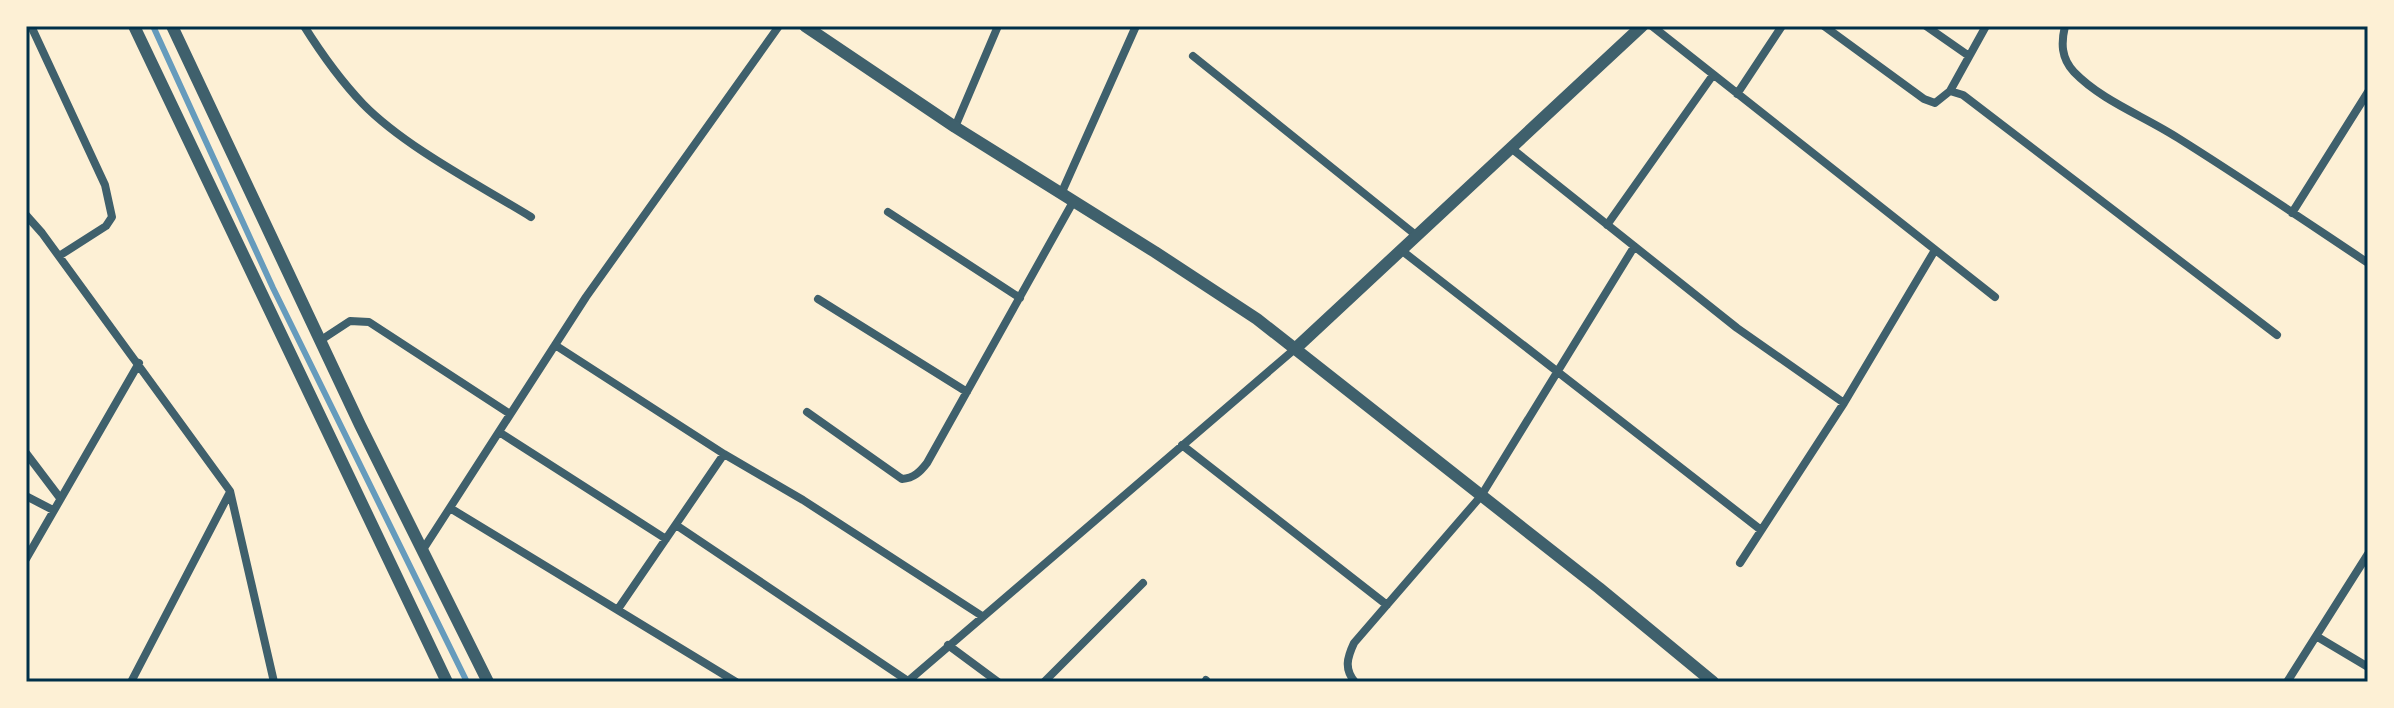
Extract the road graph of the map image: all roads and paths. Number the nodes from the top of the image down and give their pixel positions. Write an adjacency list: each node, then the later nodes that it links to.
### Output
1 (31, 26): 35 (street)
2 (134, 26): 77 (street)
3 (172, 26): 41 (street)
4 (304, 26): 29 (street)
5 (779, 26): 42 (street)
6 (805, 26): 22 (street)
7 (998, 26): 22 (street)
8 (1136, 26): 24 (street)
9 (1642, 26): 23 (street)
10 (1652, 26): 18 (street)
11 (1782, 26): 21 (street)
12 (1824, 26): 19 (street)
13 (1926, 26): 17 (street)
14 (1986, 26): 17 (street)
15 (2065, 26): 27 (street)
16 (1193, 56): 31 (street)
17 (1969, 56): 19 (street)
18 (1713, 75): 21 (street); 30 (street)
19 (1950, 91): 40 (street)
20 (2368, 92): 27 (street)
21 (1737, 94): 34 (street)
22 (955, 127): 24 (street)
23 (1511, 148): 30 (street); 31 (street)
24 (1061, 194): 25 (street)
25 (1073, 202): 38 (street); 43 (street)
26 (888, 212): 38 (street)
27 (2292, 213): 36 (street)
28 (26, 215): 35 (street)
29 (531, 217)
30 (1607, 225): 32 (street)
31 (1417, 236): 33 (street)
32 (1634, 247): 45 (street); 47 (street)
33 (1401, 250): 43 (street); 45 (street)
34 (1935, 250): 37 (street); 47 (street)
35 (59, 256): 44 (street)
36 (2368, 263)
37 (1995, 297)
38 (1020, 298): 46 (street)
39 (818, 299): 46 (street)
40 (2277, 335)
41 (321, 340): 49 (street); 63 (street)
42 (555, 345): 49 (street); 53 (street)
43 (1296, 348): 51 (street); 56 (street)
44 (139, 363): 54 (street); 57 (street)
45 (1558, 373): 56 (street); 61 (street)
46 (967, 392): 48 (street)
47 (1844, 403): 61 (street)
48 (807, 412)
49 (510, 414): 50 (street)
50 (499, 432): 58 (street); 62 (street)
51 (1182, 445): 68 (street); 70 (street)
52 (26, 453): 57 (street)
53 (724, 454): 60 (street); 70 (street)
54 (230, 491): 75 (street); 76 (street)
55 (26, 496): 59 (street)
56 (1481, 496): 68 (street); 83 (street)
57 (60, 498): 59 (street)
58 (450, 508): 63 (street); 69 (street)
59 (53, 510): 65 (street)
60 (676, 525): 62 (street); 74 (street)
61 (1761, 530): 66 (street)
62 (666, 539): 69 (street)
63 (422, 551): 78 (street)
64 (2368, 554): 71 (street)
65 (26, 559)
66 (1740, 563)
67 (1143, 583): 81 (street)
68 (1387, 605): 82 (street)
69 (618, 609): 79 (street)
70 (982, 616): 72 (street)
71 (2316, 636): 73 (street); 84 (street)
72 (948, 645): 74 (street); 80 (street)
73 (2368, 667)
74 (908, 681)
75 (131, 682)
76 (274, 682)
77 (447, 682)
78 (488, 682)
79 (736, 682)
80 (998, 682)
81 (1044, 682)
82 (1355, 682)
83 (1713, 682)
84 (2287, 682)

